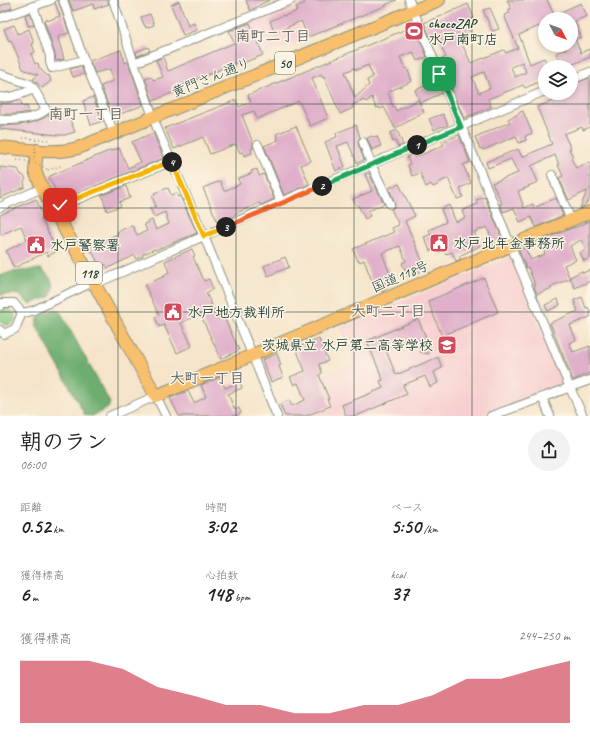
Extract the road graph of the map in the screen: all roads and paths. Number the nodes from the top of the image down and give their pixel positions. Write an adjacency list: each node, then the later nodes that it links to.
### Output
1 (51, 0): 7 (street)
2 (63, 0): 9 (street)
3 (113, 0): 10 (street)
4 (291, 0): 10 (street)
5 (439, 0): 6 (highway, 黄門さん通り / 50)
6 (411, 5): 17 (highway, 黄門さん通り / 50); 19 (street)
7 (33, 6): 8 (street); 9 (street)
8 (0, 18)
9 (84, 60): 20 (street)
10 (134, 63): 17 (street)
11 (590, 72): 13 (street)
12 (0, 74): 14 (street)
13 (578, 77)
14 (34, 89): 16 (street); 18 (street)
15 (538, 94): 19 (street)
16 (0, 97)
17 (153, 116): 20 (highway, 黄門さん通り / 50); 28 (street)
18 (0, 120)
19 (461, 127): 29 (street); 40 (street)
20 (114, 133): 26 (highway, 黄門さん通り / 50)
21 (23, 138): 26 (path)
22 (48, 140): 26 (path)
23 (363, 142): 29 (street)
24 (258, 145): 33 (street)
25 (0, 147): 26 (highway, 50)
26 (36, 151): 27 (path); 30 (path, bridge); 32 (highway, 118)
27 (17, 160)
28 (172, 161): 36 (street); 39 (street)
29 (372, 164): 33 (street); 34 (street)
30 (60, 166)
31 (552, 175): 38 (street)
32 (42, 188): 35 (street); 36 (highway, 118)
33 (281, 202): 39 (street)
34 (390, 204)
35 (0, 207)
36 (53, 208): 41 (highway, 118)
37 (590, 212): 38 (highway, 国道118号)
38 (571, 220): 40 (highway, 国道118号)
39 (204, 236): 41 (street); 45 (street)
40 (510, 246): 45 (highway, 国道118号); 47 (street)
41 (94, 283): 43 (street); 48 (highway, 118)
42 (0, 306): 43 (street)
43 (22, 313): 44 (street)
44 (0, 330)
45 (252, 356): 48 (highway, 国道118号); 53 (street)
46 (590, 380): 47 (street)
47 (570, 388): 49 (street); 56 (street)
48 (156, 396): 51 (street); 52 (street)
49 (542, 398): 50 (street); 55 (street)
50 (504, 414): 54 (street)
51 (110, 416)
52 (166, 416)
53 (277, 416)
54 (491, 416)
55 (550, 416)
56 (583, 416)

